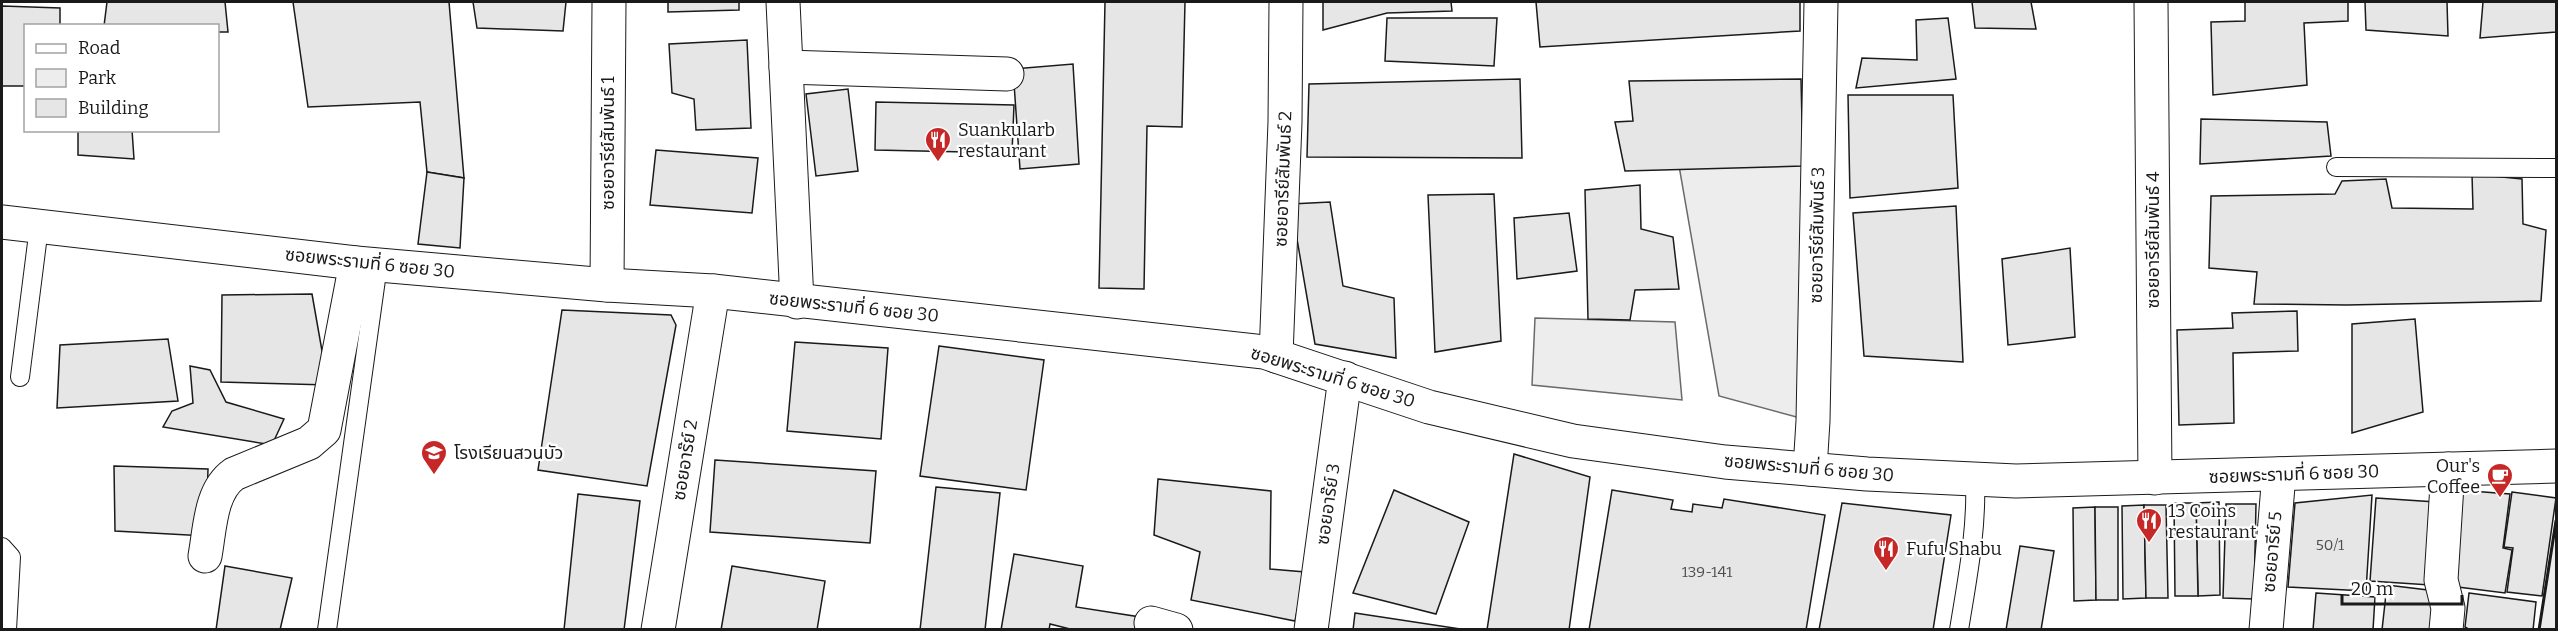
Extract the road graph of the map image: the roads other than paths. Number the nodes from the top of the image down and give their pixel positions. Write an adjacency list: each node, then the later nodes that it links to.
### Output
1 (609, 2): 13 (street, ซอยอารีย์สัมพันธ์ 1)
2 (783, 2): 6 (street)
3 (1286, 2): 16 (street, ซอยอารีย์สัมพันธ์ 2)
4 (1821, 2): 20 (street, ซอยอารีย์สัมพันธ์ 3)
5 (2151, 2): 23 (street, ซอยอารีย์สัมพันธ์ 4)
6 (786, 67): 7 (street); 15 (street)
7 (1006, 74)
8 (2336, 167): 9 (lane)
9 (2556, 168)
10 (2, 222): 11 (street, ซอยพระรามที่ 6 ซอย 30)
11 (39, 227): 12 (street, ซอยพระรามที่ 6 ซอย 30); 17 (lane)
12 (367, 264): 13 (street, ซอยพระรามที่ 6 ซอย 30); 26 (street); 28 (lane)
13 (607, 285): 14 (street, ซอยพระรามที่ 6 ซอย 30)
14 (713, 291): 15 (street, ซอยพระรามที่ 6 ซอย 30); 29 (street, ซอยอาร๊ย์ 2)
15 (797, 302): 16 (street, ซอยพระรามที่ 6 ซอย 30)
16 (1276, 356): 18 (street, ซอยพระรามที่ 6 ซอย 30)
17 (20, 377)
18 (1345, 378): 20 (street, ซอยพระรามที่ 6 ซอย 30); 30 (street, ซอยอาร๊ย์ 3)
19 (2556, 466): 21 (street, ซอยพระรามที่ 6 ซอย 30)
20 (1810, 469): 24 (street, ซอยพระรามที่ 6 ซอย 30)
21 (2448, 469): 22 (street, ซอยพระรามที่ 6 ซอย 30); 33 (street)
22 (2278, 474): 23 (street, ซอยพระรามที่ 6 ซอย 30); 32 (street, ซอยอารีย์ 5)
23 (2155, 478): 24 (street, ซอยพระรามที่ 6 ซอย 30)
24 (1975, 481): 31 (lane)
25 (2, 547): 27 (lane)
26 (204, 556)
27 (7, 630)
28 (327, 630)
29 (658, 630)
30 (1311, 630)
31 (1959, 630)
32 (2266, 630)
33 (2446, 630)

